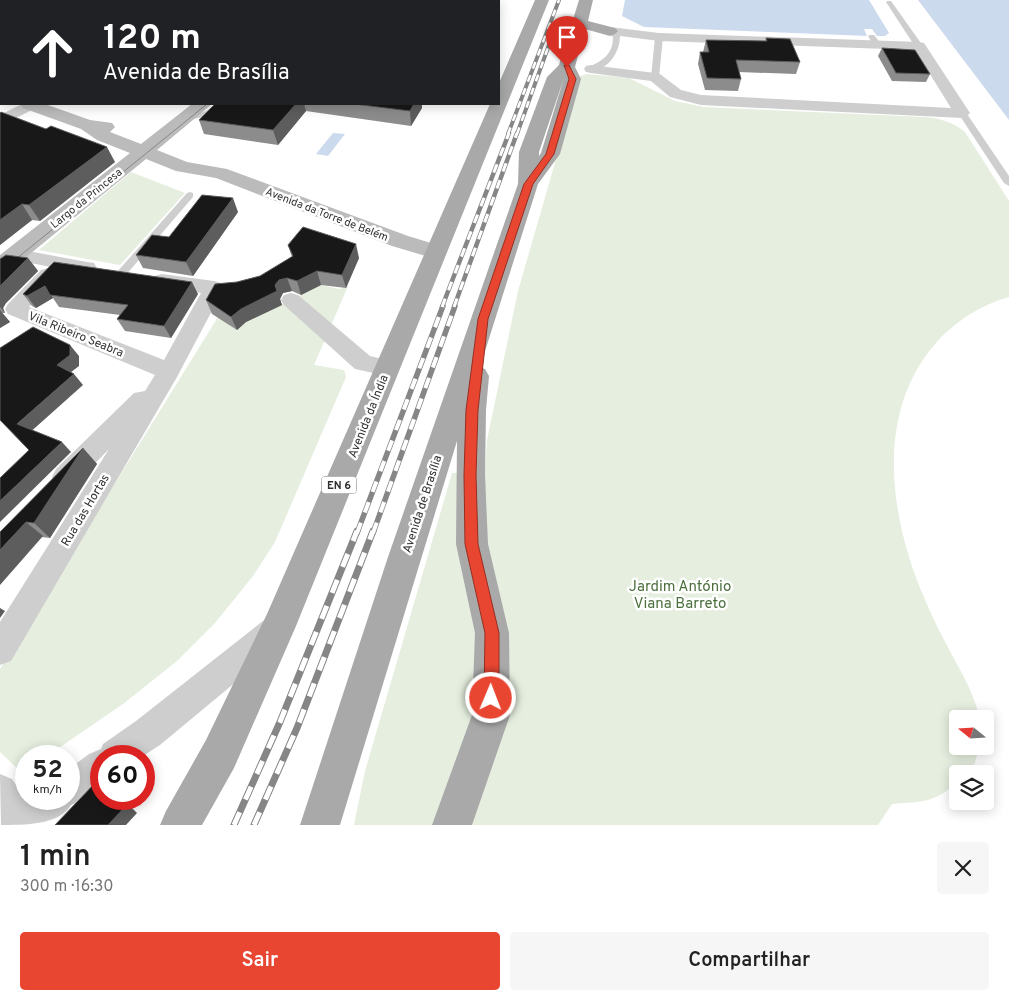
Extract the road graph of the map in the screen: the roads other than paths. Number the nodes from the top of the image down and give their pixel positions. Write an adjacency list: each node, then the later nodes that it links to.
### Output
1 (542, 0): 11 (main road, Avenida da Índia / EN 6)
2 (586, 0): 4 (main road, Avenida de Brasília)
3 (889, 2): 7 (lane)
4 (579, 23): 5 (main road); 8 (main road, Avenida de Brasília)
5 (610, 31): 6 (street); 9 (lane)
6 (659, 37): 7 (street); 10 (lane)
7 (919, 46): 17 (street)
8 (567, 67): 9 (main road); 28 (main road, Avenida de Brasília)
9 (591, 69): 10 (street)
10 (655, 77): 17 (street)
11 (500, 100)
12 (28, 105): 19 (street)
13 (33, 105): 20 (street, Avenida da Torre de Belém)
14 (202, 105): 18 (street, Largo da Princesa)
15 (220, 105): 18 (lane)
16 (498, 105): 23 (main road, Avenida da Índia / EN 6)
17 (962, 113): 21 (lane)
18 (185, 119): 20 (street, Largo da Princesa)
19 (0, 121)
20 (150, 147): 23 (street, Avenida da Torre de Belém); 24 (street, Largo da Princesa)
21 (1009, 183)
22 (190, 195): 26 (lane)
23 (436, 252): 29 (main road, Avenida da Índia / EN 6)
24 (8, 261): 25 (street)
25 (60, 263): 26 (street); 30 (street, Vila Ribeiro Seabra)
26 (121, 274): 30 (street)
27 (291, 300): 29 (street)
28 (483, 319): 39 (main road, Avenida de Brasília); 40 (main road)
29 (387, 368): 32 (main road, Avenida da Índia / EN 6)
30 (169, 371): 31 (street); 33 (street, Rua das Hortas)
31 (47, 495)
32 (279, 626): 34 (street); 38 (main road, Avenida da Índia / EN 6)
33 (0, 650)
34 (130, 745)
35 (0, 791): 37 (street)
36 (40, 810): 37 (street)
37 (19, 825)
38 (180, 825)
39 (320, 825)
40 (452, 825)

